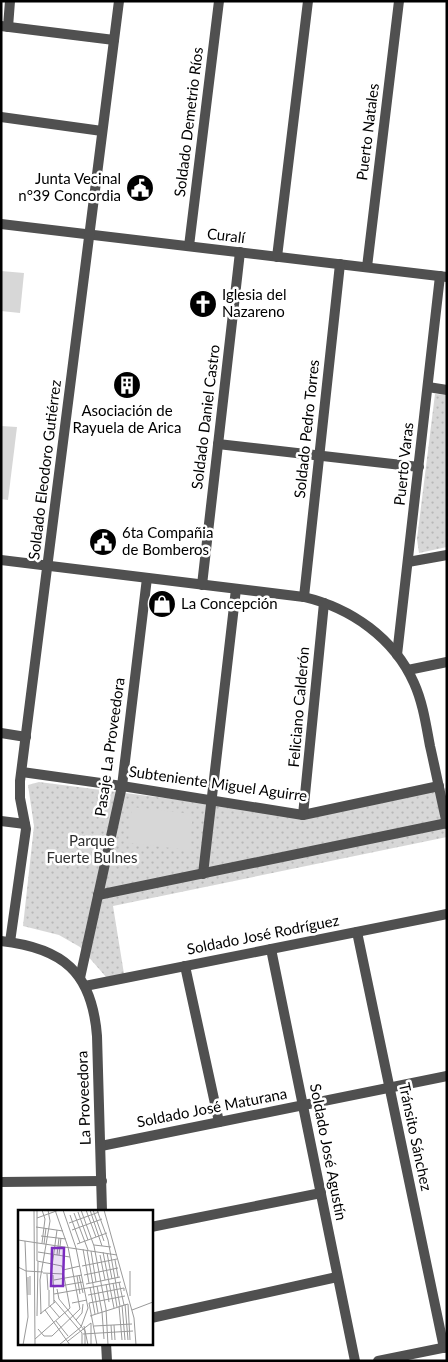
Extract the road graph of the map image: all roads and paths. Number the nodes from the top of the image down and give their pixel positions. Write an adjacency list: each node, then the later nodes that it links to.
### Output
1 (10, 1): 6 (street)
2 (118, 1): 7 (street, Soldado Eleodoro Gutiérrez)
3 (219, 1): 12 (street, Soldado Demetrio Ríos)
4 (308, 1): 14 (street)
5 (399, 1): 16 (street, Puerto Natales)
6 (4, 26): 7 (street)
7 (114, 40): 9 (street, Soldado Eleodoro Gutiérrez)
8 (1, 118): 9 (street)
9 (102, 131): 11 (street, Soldado Eleodoro Gutiérrez)
10 (1, 224): 11 (street, Curalí)
11 (90, 235): 12 (street, Curalí); 26 (street, Soldado Eleodoro Gutiérrez)
12 (189, 246): 13 (street, Curalí)
13 (240, 252): 14 (street, Curalí); 20 (street, Soldado Daniel Castro)
14 (277, 257): 15 (street, Curalí)
15 (340, 264): 16 (street, Curalí); 21 (street, Soldado Pedro Torres)
16 (367, 267): 17 (street, Curalí)
17 (444, 276): 18 (street, Puerto Varas)
18 (428, 387): 19 (street); 22 (street, Puerto Varas)
19 (447, 390)
20 (218, 444): 21 (street); 28 (street, Soldado Daniel Castro)
21 (319, 456): 22 (street); 30 (street, Soldado Pedro Torres)
22 (419, 468): 25 (street, Puerto Varas)
23 (447, 554): 25 (street)
24 (1, 560): 26 (street)
25 (408, 562): 32 (street, Puerto Varas)
26 (48, 566): 27 (street); 36 (street, Soldado Eleodoro Gutiérrez)
27 (147, 578): 28 (street); 40 (street, Pasaje La Proveedora)
28 (202, 585): 29 (street)
29 (236, 589): 30 (street); 42 (street)
30 (304, 597): 31 (street)
31 (324, 603): 32 (street); 43 (street, Feliciano Calderón)
32 (397, 655): 34 (street)
33 (447, 662): 34 (street)
34 (408, 670): 39 (street)
35 (1, 733): 36 (street)
36 (26, 737): 38 (street, Soldado Eleodoro Gutiérrez)
37 (447, 770): 39 (street)
38 (22, 772): 40 (street, Subteniente Miguel Aguirre); 45 (street, Soldado Eleodoro Gutiérrez)
39 (436, 772): 41 (street)
40 (122, 786): 42 (street, Subteniente Miguel Aguirre); 48 (street, Pasaje La Proveedora)
41 (439, 786): 43 (street, Subteniente Miguel Aguirre); 46 (street)
42 (212, 800): 43 (street, Subteniente Miguel Aguirre); 47 (street)
43 (304, 815)
44 (1, 821): 45 (street)
45 (25, 824): 51 (street, Soldado Eleodoro Gutiérrez)
46 (447, 824): 47 (street)
47 (203, 874): 48 (street)
48 (98, 895): 54 (street, Pasaje La Proveedora)
49 (447, 914): 50 (street, Soldado José Rodríguez)
50 (357, 932): 52 (street, Soldado José Rodríguez); 56 (street, Tránsito Sánchez)
51 (6, 942): 54 (street)
52 (272, 949): 53 (street, Soldado José Rodríguez); 57 (street, Soldado José Agustín)
53 (185, 966): 54 (street, Soldado José Rodríguez); 58 (street)
54 (83, 982): 59 (street, La Proveedora)
55 (447, 1076): 56 (street, Soldado José Maturana)
56 (389, 1088): 57 (street, Soldado José Maturana); 68 (street, Tránsito Sánchez)
57 (303, 1106): 58 (street, Soldado José Maturana); 62 (street, Soldado José Agustín)
58 (219, 1122): 59 (street, Soldado José Maturana)
59 (101, 1146): 60 (street, La Proveedora)
60 (102, 1181): 61 (street); 63 (street, La Proveedora)
61 (1, 1182)
62 (321, 1193): 64 (street); 65 (street, Soldado José Agustín)
63 (102, 1210)
64 (152, 1227)
65 (337, 1277): 66 (street); 70 (street, Soldado José Agustín)
66 (152, 1318)
67 (106, 1344): 69 (street)
68 (445, 1348): 71 (street)
69 (107, 1361)
70 (355, 1361)
71 (378, 1361)

